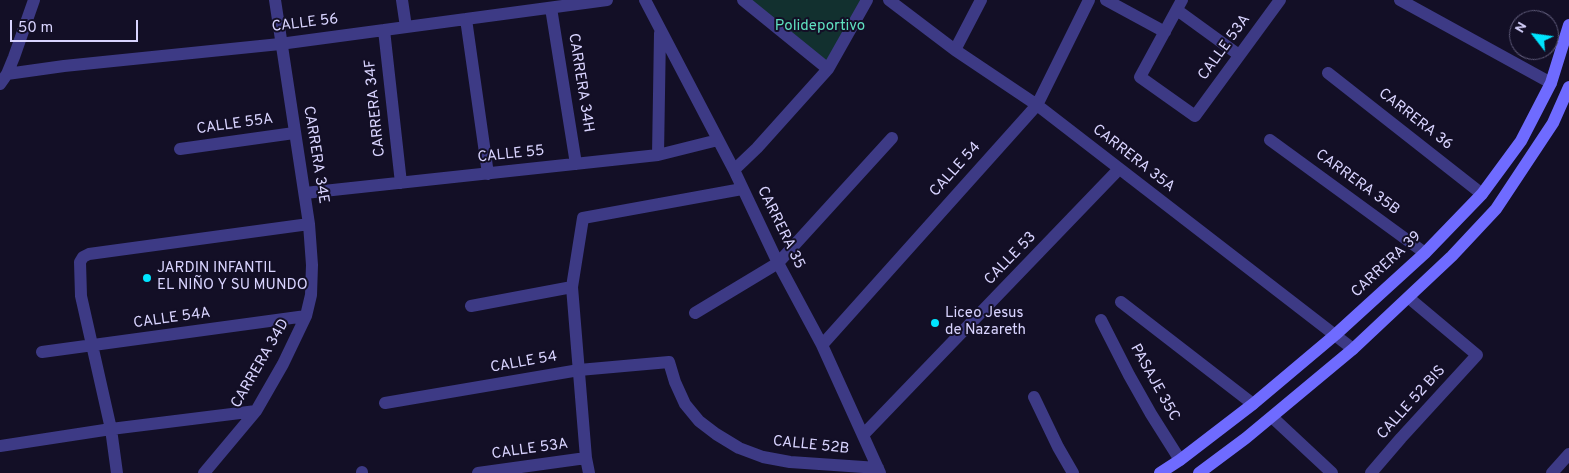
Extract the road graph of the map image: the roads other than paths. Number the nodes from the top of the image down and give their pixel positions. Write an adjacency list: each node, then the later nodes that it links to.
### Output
1 (34, 0): 27 (street)
2 (275, 0): 22 (street, CARRERA 34E)
3 (402, 0): 18 (street)
4 (607, 0): 15 (street, CALLE 56)
5 (645, 0): 20 (street, CARRERA 35)
6 (744, 0): 25 (street)
7 (867, 0): 25 (street)
8 (889, 0): 23 (street, CARRERA 35A)
9 (981, 0): 23 (street)
10 (1089, 0): 30 (street, CALLE 54)
11 (1106, 0): 21 (street)
12 (1280, 0): 24 (street, CALLE 53A)
13 (1400, 0): 28 (street)
14 (1179, 5): 21 (street); 24 (street)
15 (551, 8): 16 (street, CALLE 56); 37 (street, CARRERA 34H)
16 (466, 19): 18 (street, CALLE 56); 40 (street)
17 (1569, 25): 28 (main road, CARRERA 39)
18 (406, 27): 19 (street, CALLE 56)
19 (384, 30): 22 (street, CALLE 56); 41 (street, CARRERA 34F)
20 (660, 30): 33 (street, CARRERA 35); 36 (street)
21 (1165, 32): 24 (street, CALLE 53A)
22 (280, 44): 27 (street, CALLE 56); 31 (street, CARRERA 34E)
23 (954, 50): 30 (street, CARRERA 35A)
24 (1239, 56)
25 (828, 69): 39 (street)
26 (1328, 72): 44 (street, CARRERA 36)
27 (3, 79)
28 (1551, 83): 44 (main road, CARRERA 39)
29 (1569, 87): 49 (main road)
30 (1037, 105): 38 (street, CARRERA 35A); 56 (street, CALLE 54)
31 (294, 132): 35 (street, CALLE 55A); 43 (street, CARRERA 34E)
32 (892, 138): 47 (street)
33 (718, 140): 36 (street, CALLE 55); 39 (street, CARRERA 35)
34 (1270, 140): 46 (street, CARRERA 35B)
35 (180, 149)
36 (658, 155): 37 (street, CALLE 55)
37 (576, 164): 40 (street, CALLE 55)
38 (1119, 169): 55 (street, CARRERA 35A); 68 (street, CALLE 53)
39 (734, 170): 42 (street, CARRERA 35)
40 (488, 174): 41 (street, CALLE 55)
41 (401, 183): 43 (street, CALLE 55)
42 (742, 189): 47 (street, CARRERA 35); 48 (street)
43 (305, 193): 45 (street, CARRERA 34E)
44 (1482, 194): 46 (main road, CARRERA 39)
45 (309, 224): 53 (street, CARRERA 34E); 57 (street)
46 (1425, 253): 55 (main road, CARRERA 39)
47 (778, 263): 52 (street); 56 (street, CARRERA 35)
48 (572, 287): 51 (street); 61 (street)
49 (1409, 298): 58 (main road); 82 (street, CALLE 52 BIS)
50 (1121, 302): 64 (street)
51 (471, 306)
52 (694, 313)
53 (306, 316): 57 (street, CALLE 54A); 65 (street, CARRERA 34D)
54 (1101, 320): 72 (street, PASAJE 35C)
55 (1335, 335): 58 (street, CARRERA 35A); 64 (main road, CARRERA 39)
56 (822, 345): 68 (street, CARRERA 35)
57 (93, 346): 59 (street, CALLE 54A); 67 (street)
58 (1353, 349): 66 (main road)
59 (42, 352)
60 (669, 362): 61 (street, CALLE 54); 73 (street, CALLE 52B)
61 (579, 370): 63 (street, CALLE 54); 71 (street)
62 (1034, 397): 78 (street)
63 (385, 403)
64 (1253, 404): 72 (main road, CARRERA 39)
65 (256, 411): 67 (street); 75 (street, CARRERA 34D)
66 (1272, 417): 80 (main road); 81 (street)
67 (111, 429): 69 (street); 74 (street)
68 (863, 436): 73 (street, CARRERA 35)
69 (0, 446)
70 (1569, 454): 83 (street)
71 (586, 458): 76 (street, CALLE 53A); 77 (street)
72 (1180, 460): 79 (main road, CARRERA 39)
73 (879, 471)
74 (117, 473)
75 (204, 473)
76 (478, 473)
77 (589, 473)
78 (1073, 473)
79 (1160, 473)
80 (1199, 473)
81 (1332, 473)
82 (1371, 473)
83 (1552, 473)

